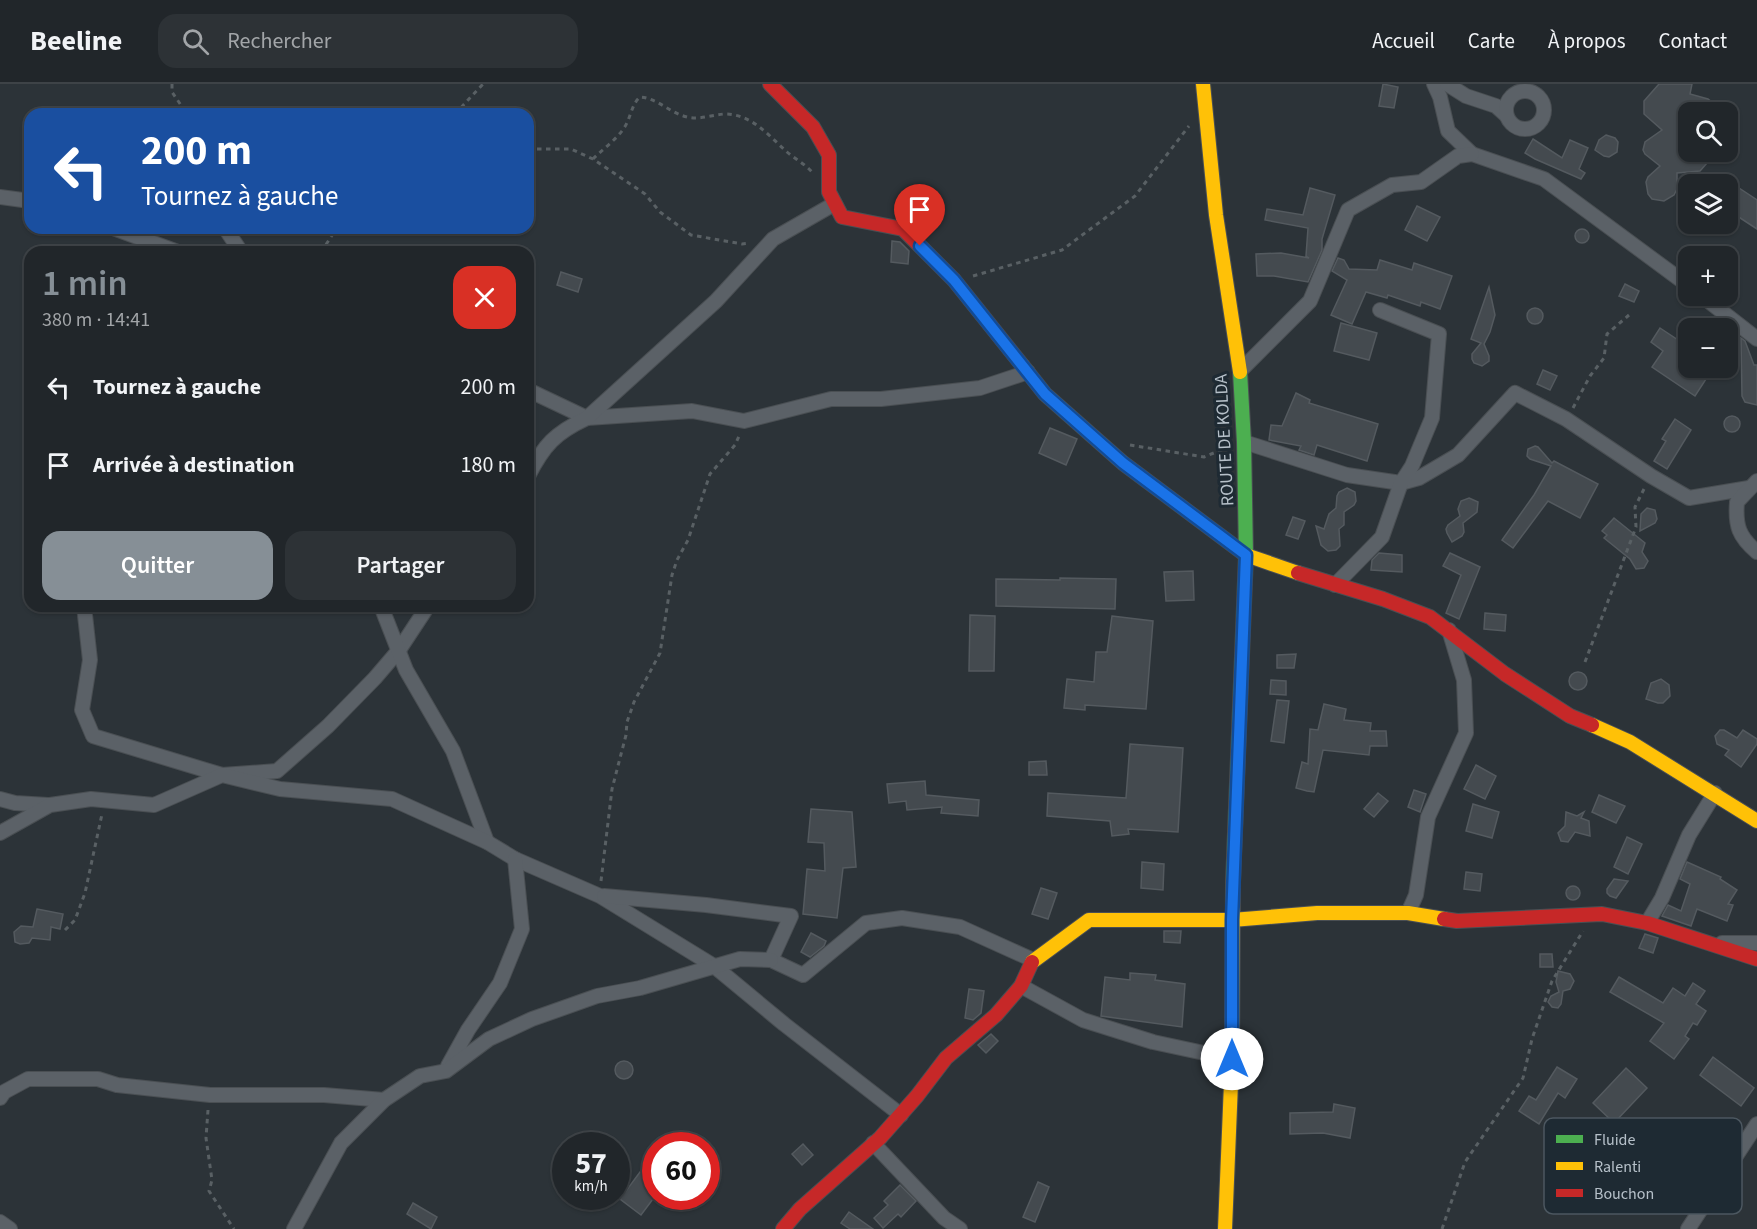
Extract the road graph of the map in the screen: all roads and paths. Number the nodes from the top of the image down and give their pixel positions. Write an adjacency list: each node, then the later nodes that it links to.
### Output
1 (172, 84): 8 (path)
2 (483, 84): 9 (path)
3 (770, 84): 15 (street)
4 (1203, 84): 7 (street, ROUTE DE KOLDA)
5 (1434, 84): 12 (street)
6 (1447, 84): 10 (street)
7 (1205, 105): 21 (path); 26 (street, ROUTE DE KOLDA)
8 (182, 108)
9 (461, 108)
10 (1506, 115)
11 (534, 149): 13 (path)
12 (1472, 154): 20 (street); 26 (street)
13 (593, 159): 15 (path); 18 (path)
14 (0, 197): 16 (street)
15 (831, 198): 18 (street); 21 (street)
16 (24, 200)
17 (129, 234): 19 (street)
18 (773, 239): 29 (street)
19 (162, 246)
20 (1678, 278)
21 (954, 280): 27 (street)
22 (1715, 306): 25 (street)
23 (1380, 310): 36 (street)
24 (1629, 315): 30 (path)
25 (1757, 339)
26 (1240, 371): 32 (street, ROUTE DE KOLDA)
27 (1028, 372): 31 (street); 39 (street)
28 (534, 393): 29 (street)
29 (587, 418): 31 (street); 34 (street)
30 (1566, 419): 35 (street); 36 (street)
31 (744, 421): 56 (path)
32 (1244, 442): 33 (path); 36 (street); 39 (street, ROUTE DE KOLDA)
33 (1129, 445)
34 (534, 464)
35 (1651, 476): 37 (street); 46 (path)
36 (1401, 483): 40 (street)
37 (1753, 485): 38 (street)
38 (1757, 552)
39 (1246, 555): 40 (street); 58 (street, ROUTE DE KOLDA)
40 (1335, 585): 44 (street)
41 (85, 612): 47 (street)
42 (383, 612): 45 (street)
43 (424, 612): 45 (street)
44 (1449, 630): 48 (street); 57 (street)
45 (399, 650): 47 (street); 54 (street)
46 (1585, 662)
47 (222, 775): 50 (street); 54 (street)
48 (1715, 793): 52 (street); 59 (street)
49 (0, 799): 51 (street)
50 (105, 800): 51 (street); 60 (path)
51 (50, 805): 53 (street)
52 (1757, 821)
53 (0, 832)
54 (487, 842): 55 (street)
55 (515, 859): 56 (street); 70 (street)
56 (600, 896): 65 (street); 67 (street)
57 (1408, 913): 58 (street); 59 (street)
58 (1232, 920): 66 (street); 69 (street, ROUTE DE KOLDA)
59 (1647, 923): 62 (street)
60 (65, 930)
61 (1583, 931): 86 (path)
62 (1705, 943): 63 (street); 64 (street)
63 (1757, 943)
64 (1757, 959)
65 (771, 960): 66 (street); 67 (street)
66 (1033, 960): 68 (street)
67 (714, 966): 70 (street); 74 (street)
68 (1021, 986): 69 (street); 74 (street)
69 (1232, 1059): 85 (street, ROUTE DE KOLDA)
70 (446, 1071): 73 (street)
71 (210, 1095): 72 (street); 73 (street); 81 (path)
72 (0, 1098)
73 (384, 1100): 82 (street)
74 (901, 1114): 76 (street)
75 (1757, 1124): 77 (street)
76 (873, 1143): 83 (street); 84 (street)
77 (1742, 1147)
78 (1698, 1214): 87 (street)
79 (0, 1222): 80 (street)
80 (10, 1229)
81 (234, 1229)
82 (294, 1229)
83 (783, 1229)
84 (960, 1229)
85 (1226, 1229)
86 (1442, 1229)
87 (1688, 1229)

